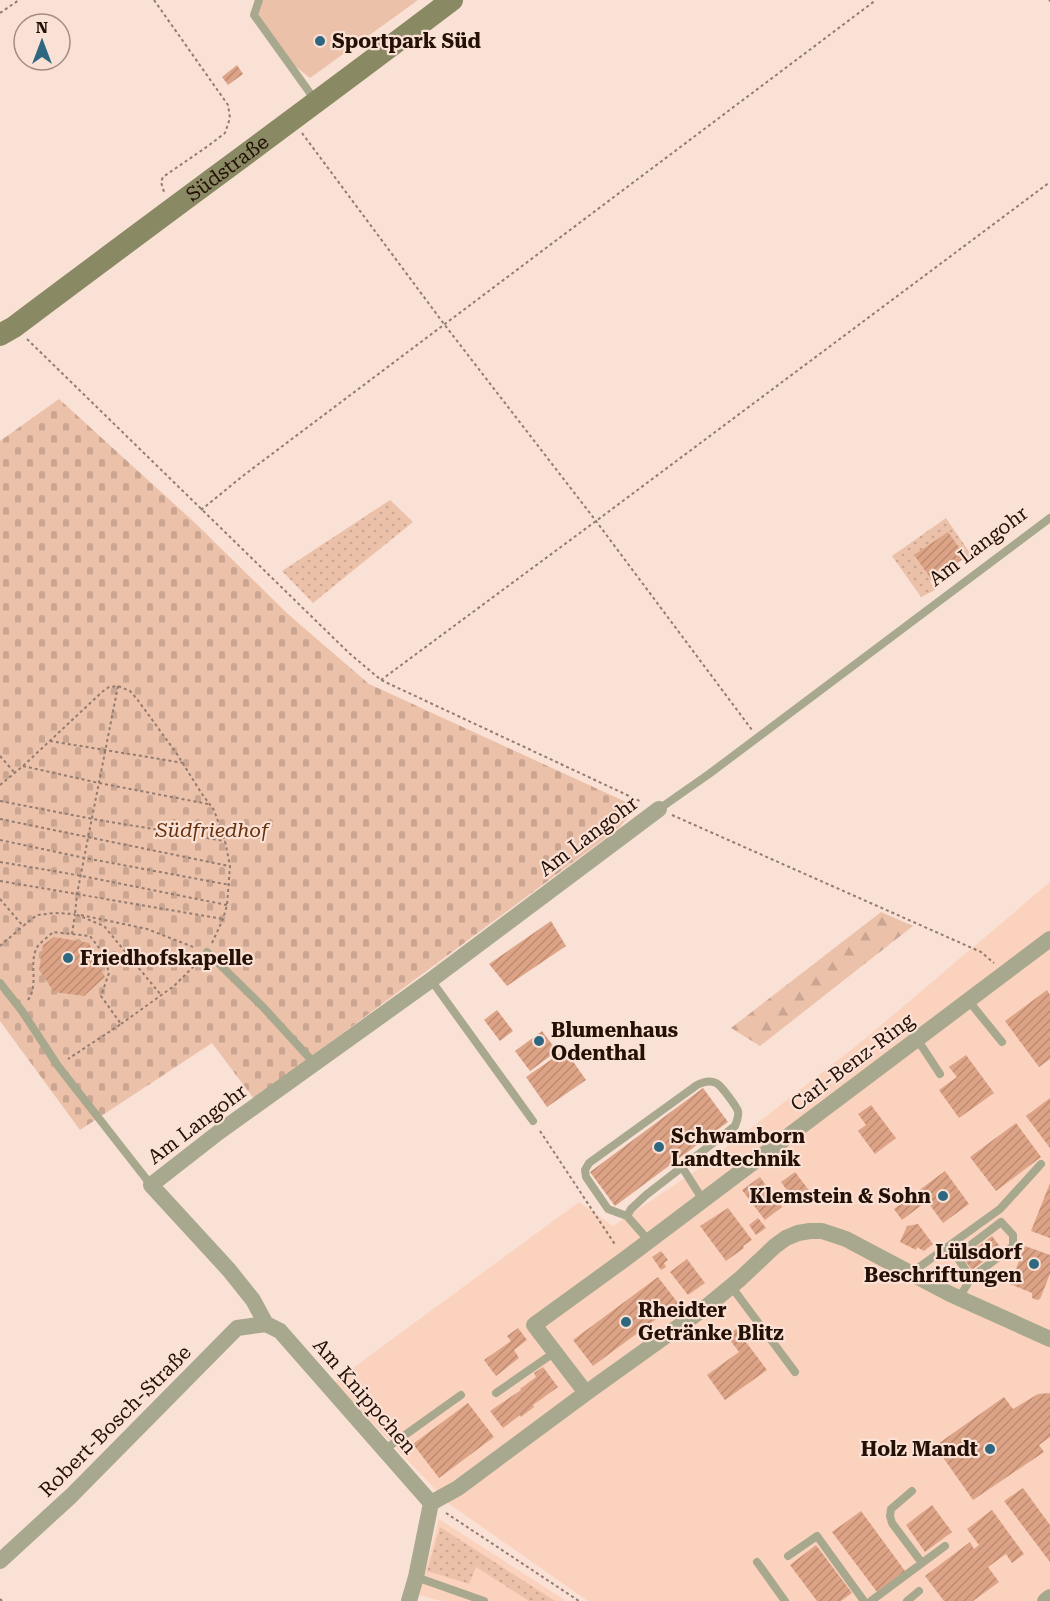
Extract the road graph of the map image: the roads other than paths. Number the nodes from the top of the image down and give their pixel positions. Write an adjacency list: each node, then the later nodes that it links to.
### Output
1 (259, 0): 3 (lane)
2 (452, 0): 3 (street, Südstraße)
3 (317, 103): 4 (street, Südstraße)
4 (7, 331)
5 (1050, 518): 6 (lane, Am Langohr)
6 (658, 809): 9 (street, Am Langohr)
7 (1050, 939): 11 (street, Carl-Benz-Ring)
8 (207, 952): 14 (lane)
9 (430, 980): 14 (street, Am Langohr); 16 (lane)
10 (0, 983): 19 (lane)
11 (969, 1000): 12 (street, Carl-Benz-Ring); 13 (lane)
12 (917, 1039): 15 (lane); 20 (street, Carl-Benz-Ring)
13 (1002, 1042)
14 (315, 1064): 19 (street, Am Langohr)
15 (940, 1074)
16 (533, 1121)
17 (1041, 1164): 23 (lane)
18 (682, 1167): 20 (lane); 21 (lane); 21 (lane)
19 (151, 1185): 27 (street, Am Knippchen)
20 (703, 1200): 22 (street, Carl-Benz-Ring)
21 (627, 1216): 22 (lane)
22 (649, 1241): 29 (street, Carl-Benz-Ring)
23 (911, 1273): 25 (street); 26 (street)
24 (971, 1278): 24 (lane); 26 (lane)
25 (731, 1286): 30 (lane); 32 (street)
26 (959, 1298): 28 (street)
27 (266, 1324): 34 (street, Am Knippchen); 39 (street, Robert-Bosch-Straße)
28 (1050, 1339)
29 (555, 1352): 31 (lane); 32 (street)
30 (795, 1372)
31 (496, 1393)
32 (586, 1393): 36 (street)
33 (461, 1395): 34 (lane)
34 (384, 1450): 36 (street, Am Knippchen)
35 (912, 1491): 41 (lane)
36 (431, 1503): 42 (street)
37 (945, 1546): 41 (lane)
38 (788, 1556): 48 (lane)
39 (0, 1561)
40 (756, 1562): 47 (lane)
41 (922, 1563): 49 (lane)
42 (416, 1577): 45 (street); 46 (lane)
43 (919, 1591): 50 (lane)
44 (1050, 1597): 51 (street)
45 (409, 1601)
46 (484, 1601)
47 (785, 1601)
48 (864, 1601)
49 (871, 1601)
50 (907, 1601)
51 (1045, 1601)

